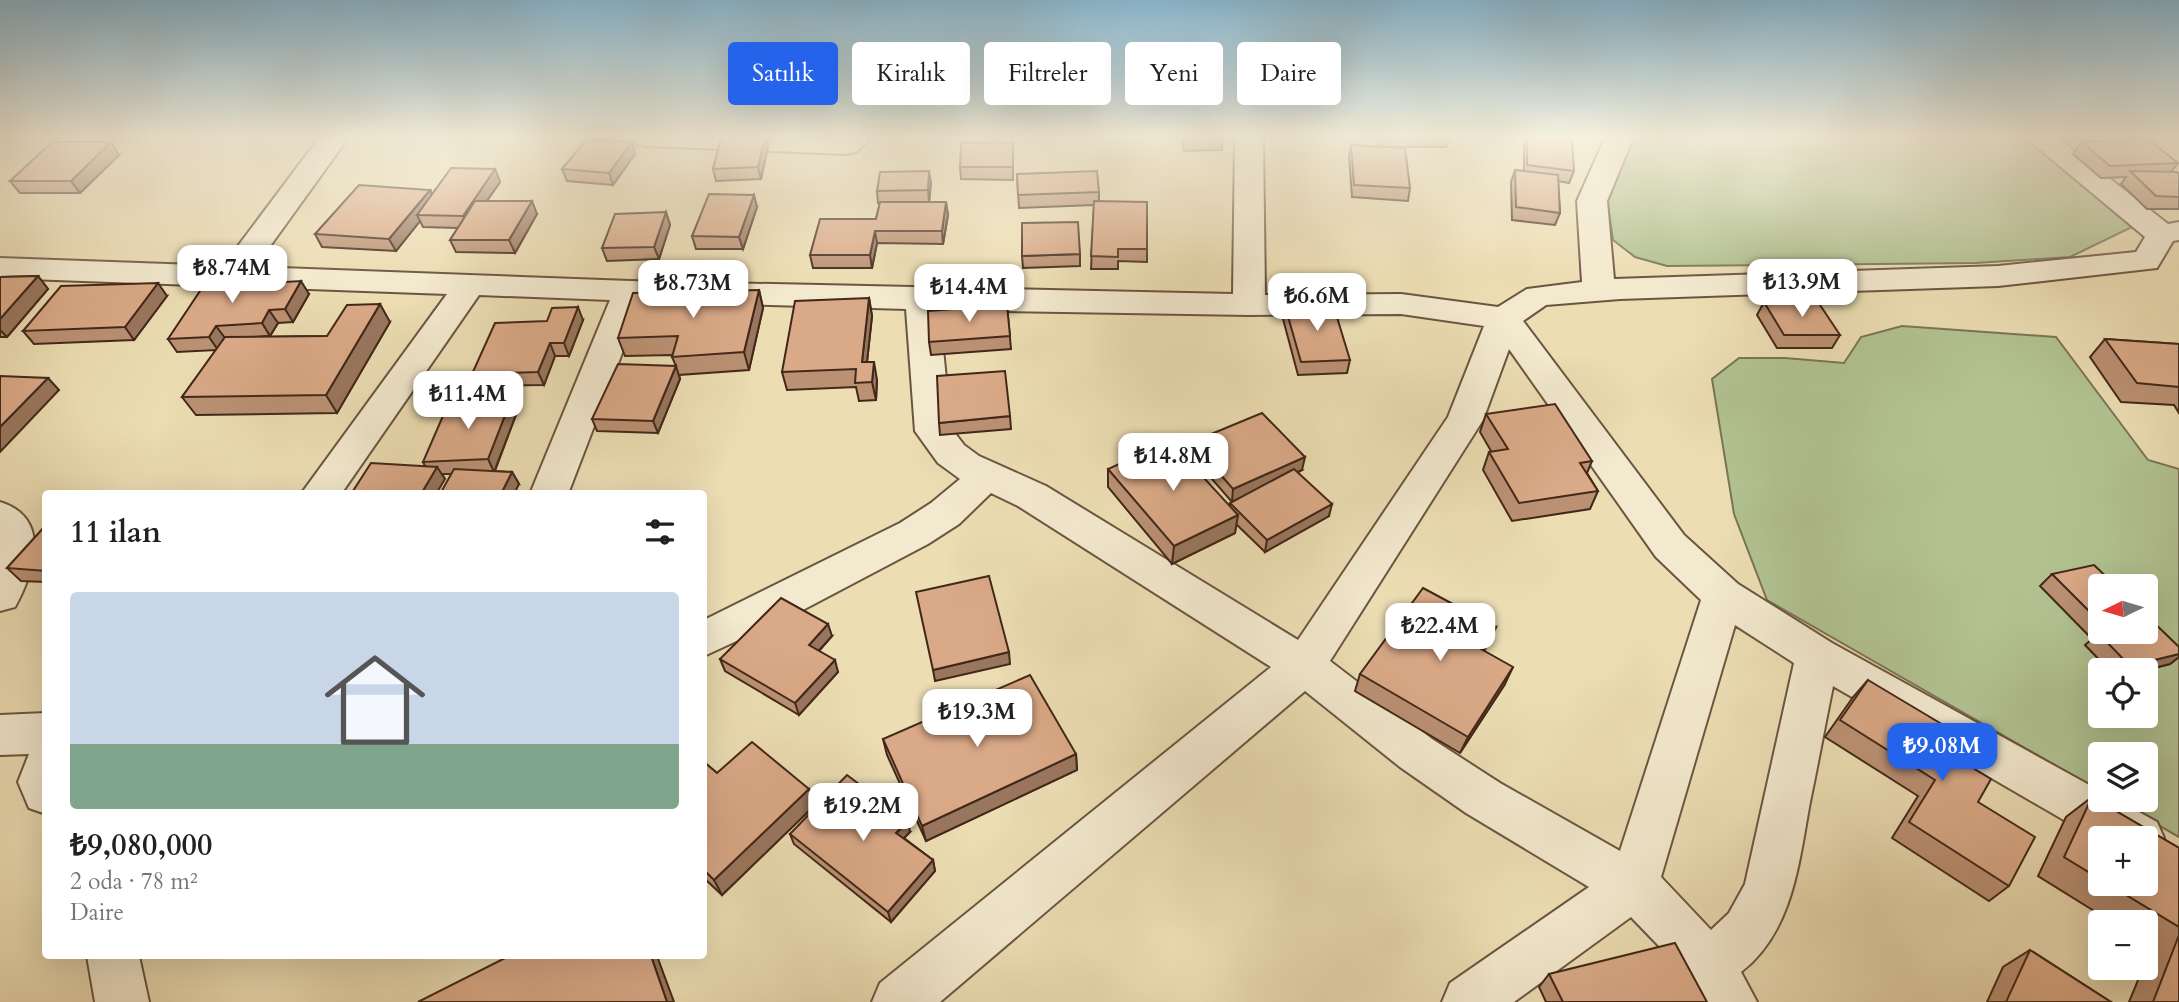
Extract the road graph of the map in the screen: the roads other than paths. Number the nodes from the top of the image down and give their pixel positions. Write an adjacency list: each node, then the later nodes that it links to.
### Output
1 (300, 185): 7 (street)
2 (1249, 185): 12 (street)
3 (1599, 185): 9 (street)
4 (2104, 185): 5 (street)
5 (2170, 233): 9 (street)
6 (0, 268): 7 (street)
7 (231, 278): 8 (street)
8 (470, 285): 10 (street); 15 (street)
9 (1600, 290): 13 (street)
10 (630, 292): 11 (street); 16 (street)
11 (922, 299): 12 (street); 14 (street)
12 (1249, 305): 13 (street)
13 (1504, 318): 19 (street); 22 (street)
14 (985, 474): 20 (street); 22 (street)
15 (323, 490)
16 (551, 490)
17 (0, 517): 18 (street)
18 (0, 595)
19 (1723, 596): 21 (street); 28 (street)
20 (707, 638)
21 (1817, 656): 25 (street); 30 (street)
22 (1304, 666): 28 (street); 32 (street)
23 (42, 733): 24 (street)
24 (0, 735)
25 (2119, 826)
26 (2158, 849): 27 (street)
27 (2179, 860)
28 (1634, 885): 30 (street); 33 (street)
29 (114, 959): 31 (street)
30 (1718, 984)
31 (122, 1002)
32 (899, 1002)
33 (1469, 1002)

